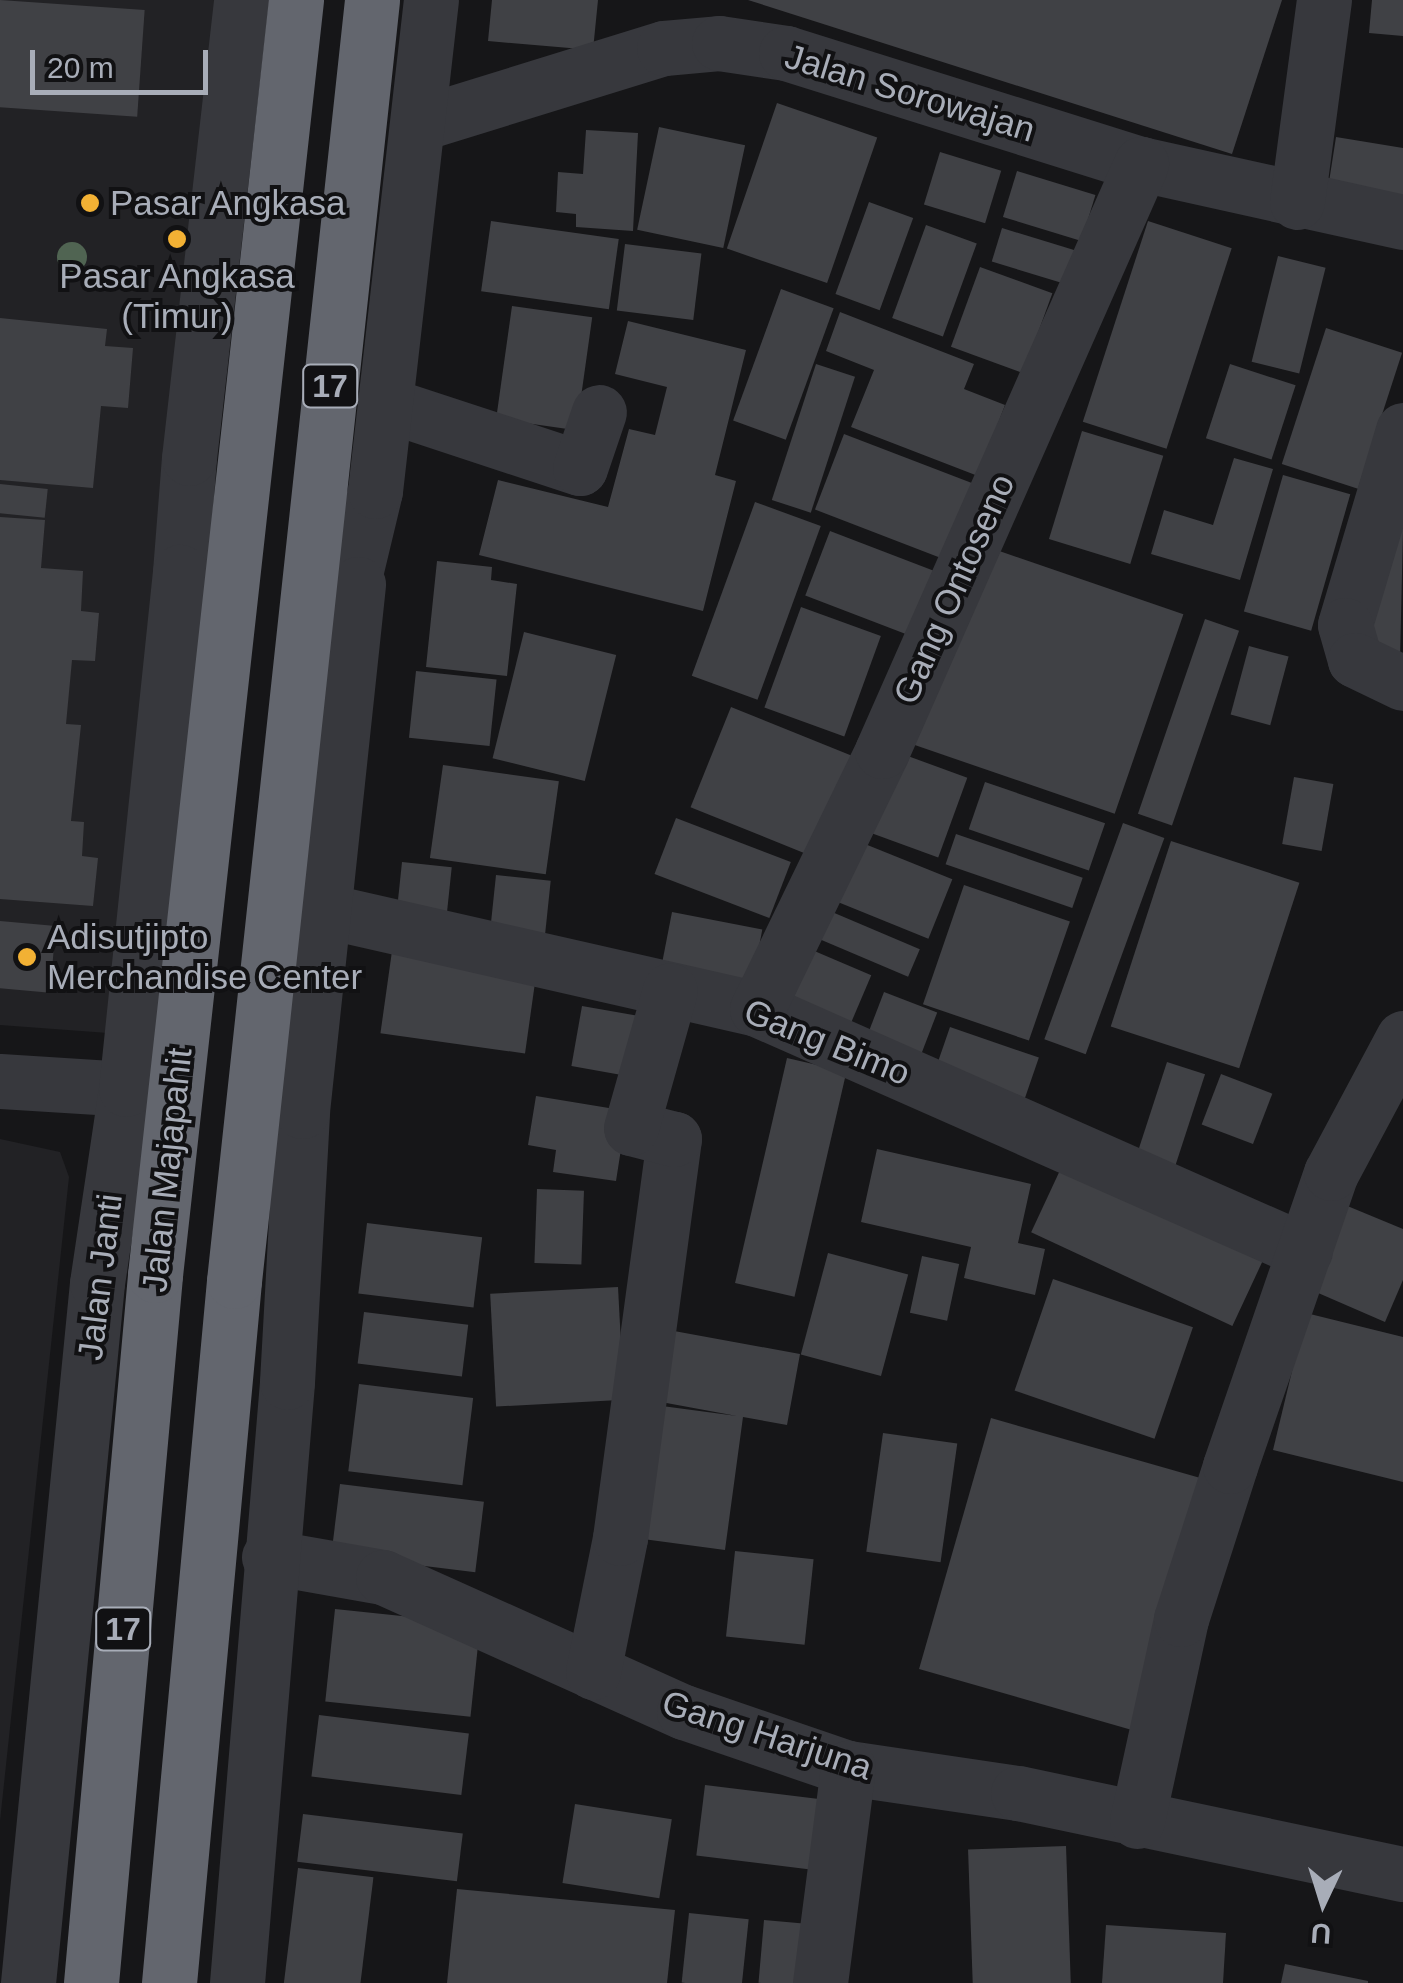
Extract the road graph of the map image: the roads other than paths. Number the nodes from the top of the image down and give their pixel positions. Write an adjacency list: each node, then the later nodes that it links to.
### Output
1 (241, 0): 13 (street)
2 (296, 0): 16 (highway, Jalan Majapahit / 17)
3 (372, 0): 17 (highway, 17)
4 (431, 0): 6 (street)
5 (1324, 0): 8 (street)
6 (418, 124): 7 (street, Jalan Sorowajan); 10 (street)
7 (1141, 164): 8 (street, Jalan Sorowajan); 20 (street, Gang Ontoseno)
8 (1297, 202): 9 (street, Jalan Sorowajan)
9 (1403, 222)
10 (385, 404): 11 (street); 14 (street)
11 (599, 412)
12 (1403, 430): 15 (street)
13 (180, 572): 16 (street); 23 (street, Jalan Janti)
14 (358, 584): 17 (street); 18 (street)
15 (1403, 682)
16 (211, 770): 31 (highway, Jalan Majapahit / 17)
17 (288, 772): 32 (highway, 17)
18 (322, 910): 19 (street, Gang Bimo); 25 (street)
19 (670, 990): 20 (street, Gang Bimo); 26 (street)
20 (757, 1009): 24 (street, Gang Bimo)
21 (1403, 1038): 24 (street)
22 (0, 1081): 23 (street)
23 (126, 1089): 30 (street, Jalan Janti)
24 (1306, 1251): 28 (street)
25 (269, 1558): 26 (street, Gang Harjuna); 33 (street)
26 (593, 1672): 27 (street, Gang Harjuna)
27 (848, 1768): 28 (street, Gang Harjuna); 34 (street)
28 (1136, 1822): 29 (street, Gang Harjuna)
29 (1403, 1874)
30 (28, 1983)
31 (90, 1983)
32 (170, 1983)
33 (237, 1983)
34 (820, 1983)

